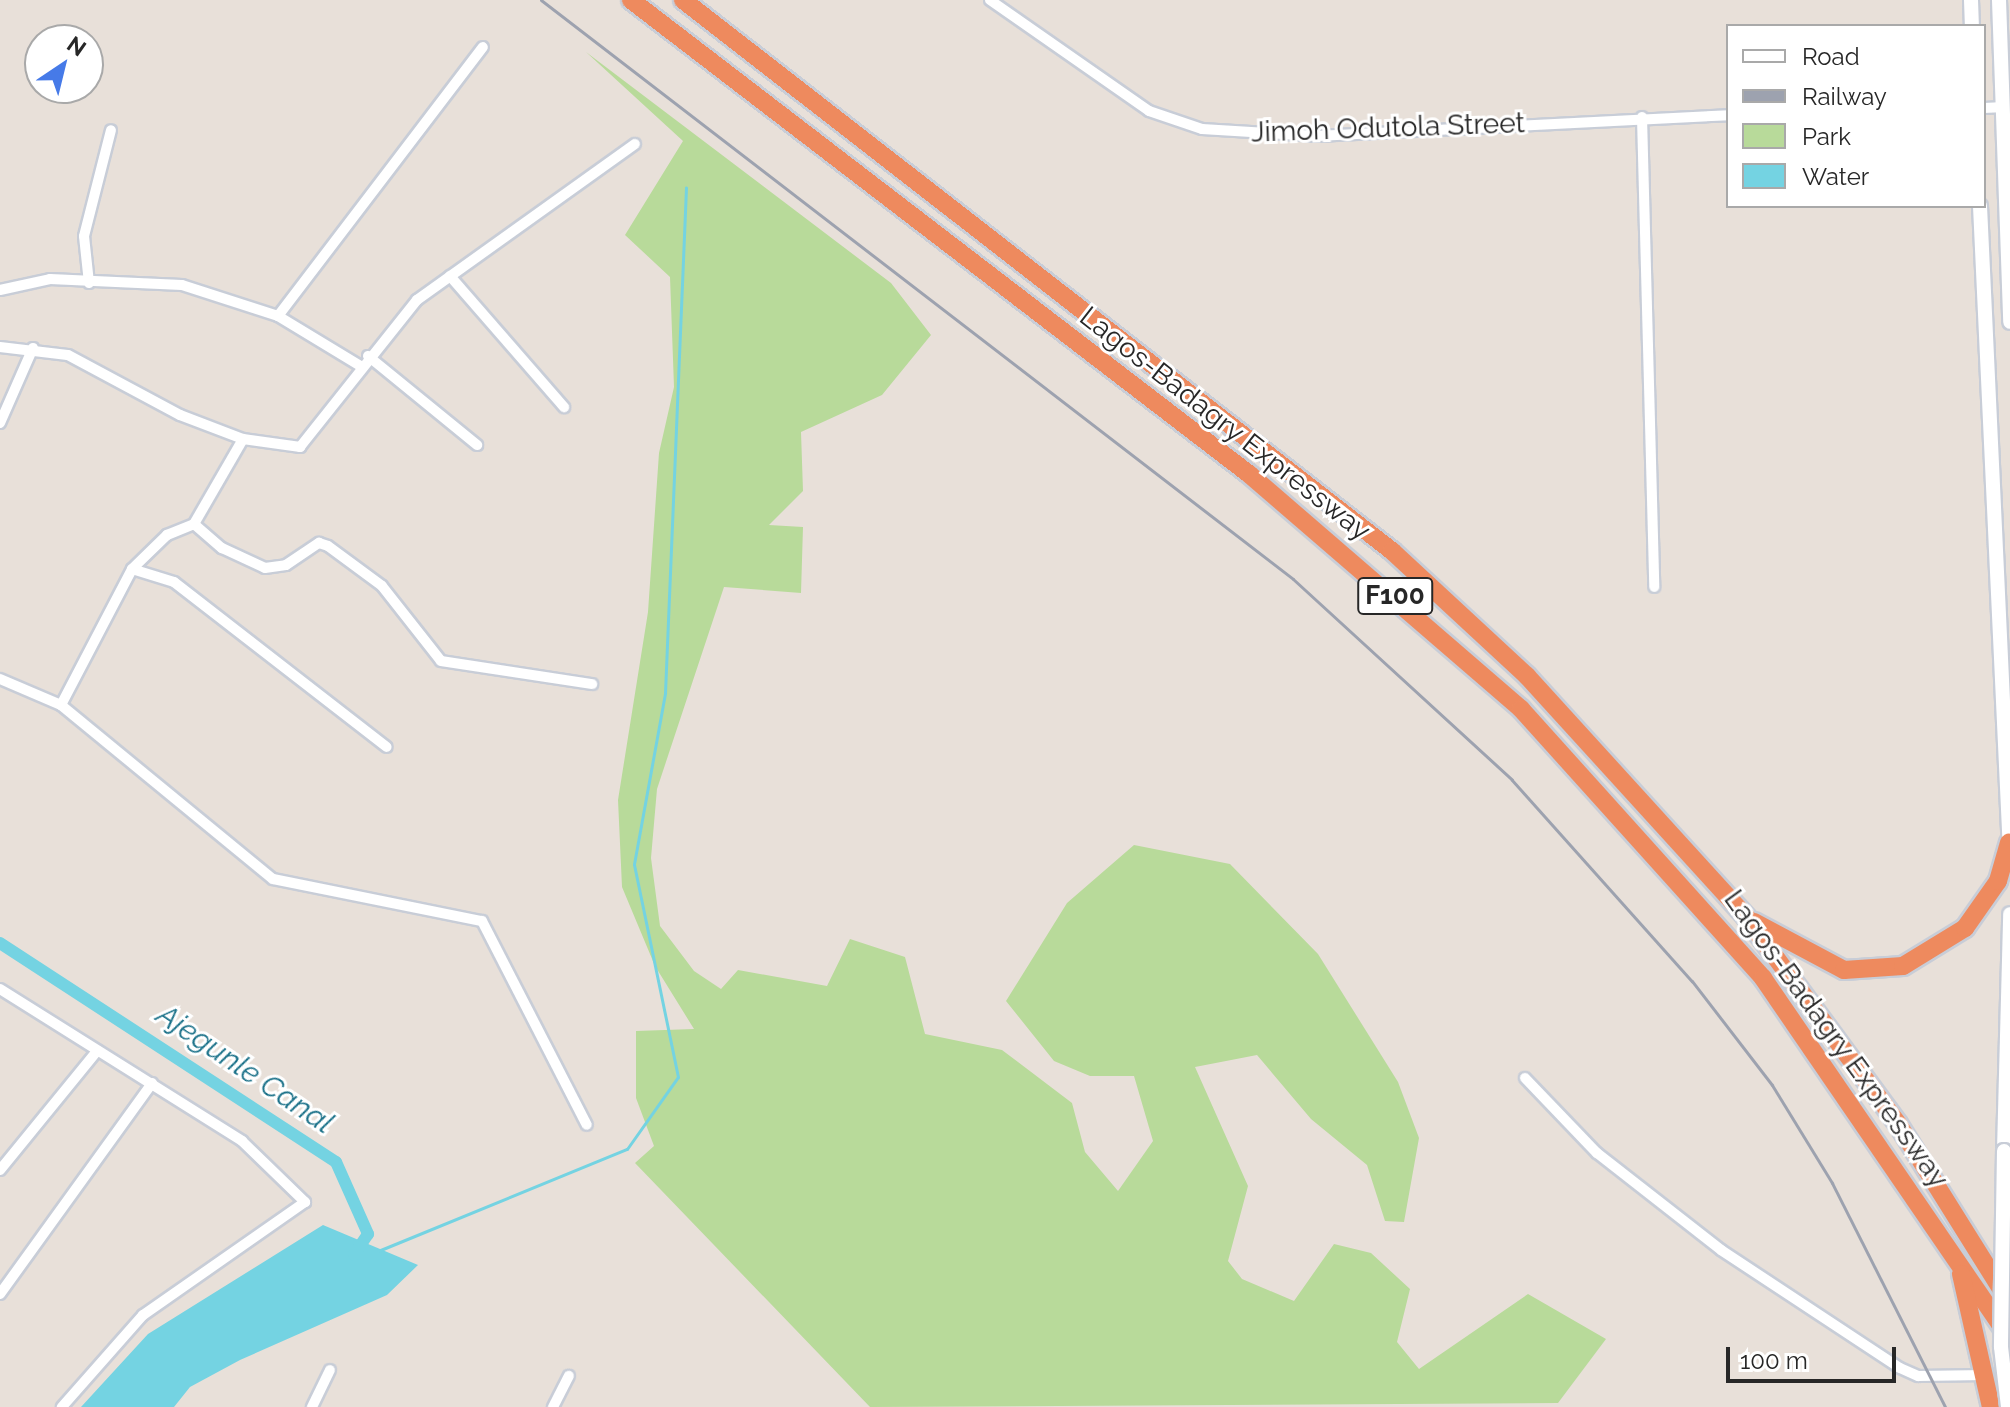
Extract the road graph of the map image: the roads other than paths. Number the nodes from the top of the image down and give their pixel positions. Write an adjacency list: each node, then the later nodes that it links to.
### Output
1 (631, 0): 47 (highway, Lagos-Badagry Expressway / F100)
2 (683, 0): 40 (highway, Lagos-Badagry Expressway / F100)
3 (990, 0): 12 (street, Jimoh Odutola Street)
4 (1971, 0): 6 (street)
5 (1999, 0): 7 (street)
6 (1972, 24)
7 (2006, 46): 9 (street)
8 (483, 47): 19 (street)
9 (2004, 107): 10 (street); 20 (street)
10 (1986, 108)
11 (1726, 115): 12 (street, Jimoh Odutola Street)
12 (1642, 117): 32 (street)
13 (111, 130): 17 (street)
14 (635, 144): 16 (street)
15 (1980, 208): 30 (street)
16 (450, 276): 23 (street); 25 (street)
17 (89, 283): 18 (street); 19 (street)
18 (0, 290)
19 (278, 316): 24 (street)
20 (2010, 322)
21 (0, 347): 22 (street)
22 (33, 348): 26 (street); 27 (street)
23 (368, 356): 24 (street); 28 (street)
24 (359, 365): 27 (street)
25 (564, 407)
26 (0, 423)
27 (243, 439): 29 (street)
28 (477, 445)
29 (194, 524): 31 (street); 34 (street)
30 (2004, 533): 37 (street)
31 (132, 569): 35 (street); 36 (street)
32 (1654, 587)
33 (0, 679): 35 (street)
34 (592, 684)
35 (61, 705): 45 (street)
36 (387, 747)
37 (2009, 843): 38 (street); 40 (highway)
38 (2010, 863)
39 (2010, 914): 58 (street, bridge)
40 (1746, 917): 49 (highway, Lagos-Badagry Expressway / F100)
41 (0, 989): 42 (street)
42 (97, 1051): 44 (street); 46 (street)
43 (1525, 1078): 52 (street)
44 (152, 1083): 48 (street); 54 (street)
45 (587, 1125)
46 (0, 1170)
47 (1951, 1244): 50 (highway, Lagos-Badagry Expressway / F100); 52 (highway)
48 (0, 1294)
49 (2010, 1303)
50 (2010, 1339)
51 (330, 1370): 55 (street)
52 (1986, 1375): 57 (highway)
53 (569, 1376): 56 (street)
54 (62, 1407)
55 (312, 1407)
56 (553, 1407)
57 (1991, 1407)
58 (2008, 1407)

